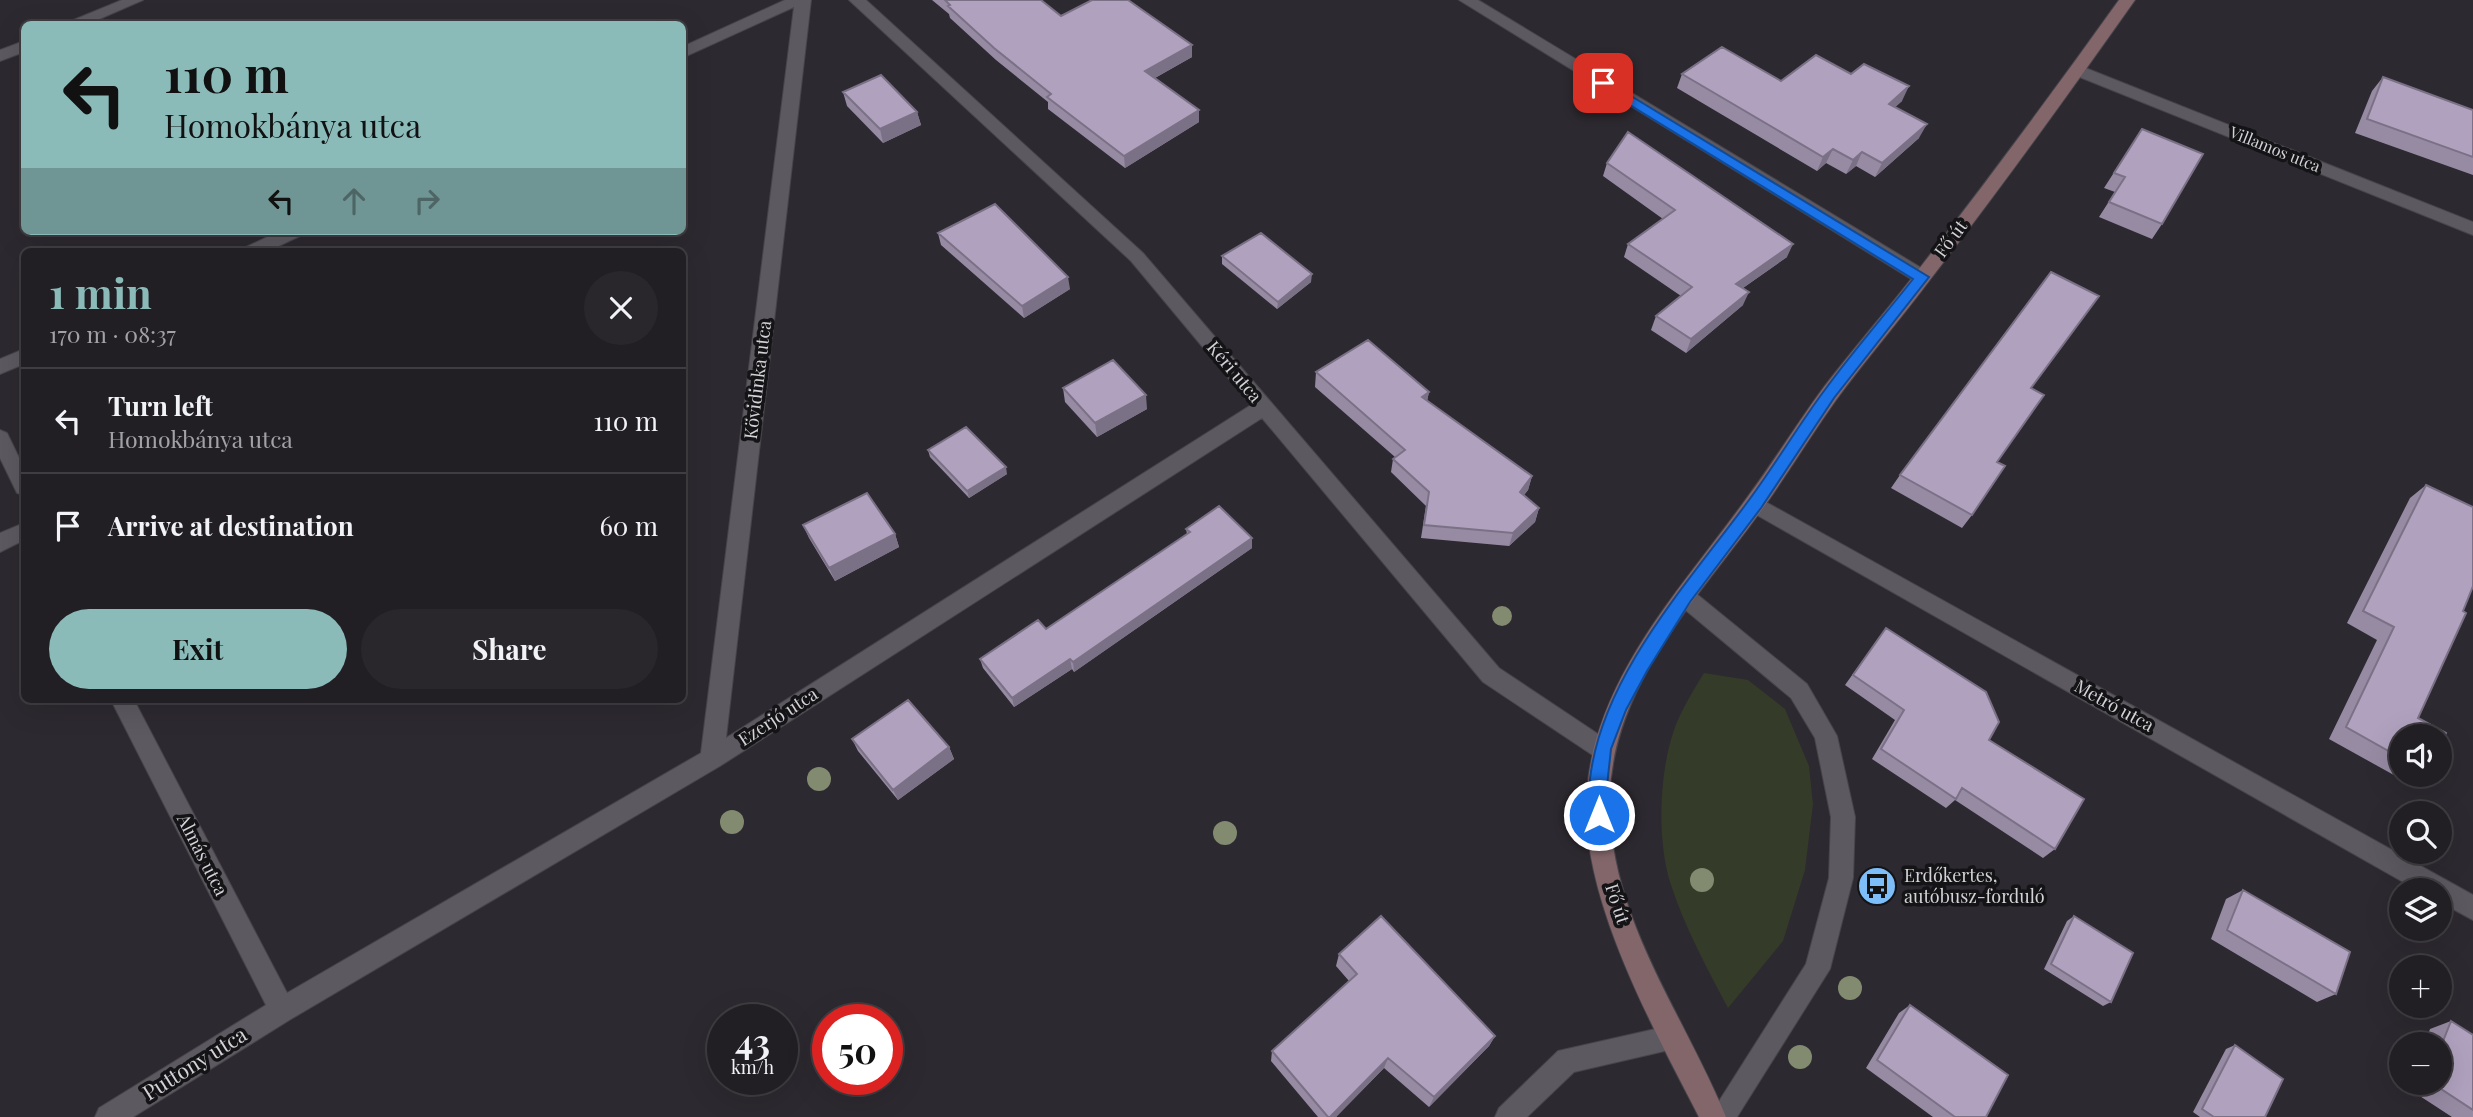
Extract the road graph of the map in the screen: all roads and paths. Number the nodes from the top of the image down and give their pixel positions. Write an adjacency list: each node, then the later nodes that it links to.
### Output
1 (135, 0): 6 (street)
2 (801, 0): 8 (street); 26 (street, Kövidinka utca)
3 (857, 0): 17 (street, Kéri utca)
4 (1466, 0): 14 (street)
5 (2127, 0): 10 (main road, Fő út)
6 (83, 21)
7 (21, 47): 9 (street)
8 (686, 51)
9 (0, 56)
10 (2078, 70): 11 (street, Villamos utca); 14 (main road, Fő út)
11 (2473, 229)
12 (287, 235): 13 (street)
13 (259, 248)
14 (1922, 277): 20 (main road, Fő út)
15 (21, 357): 16 (street)
16 (0, 367)
17 (1264, 407): 25 (street, Kéri utca); 26 (street, Ezerjó utca)
18 (0, 438): 19 (street)
19 (21, 481)
20 (1755, 504): 23 (main road, Fő út); 27 (street, Metró utca)
21 (21, 532): 22 (street)
22 (0, 543)
23 (1685, 597): 25 (main road, Fő út); 33 (street)
24 (124, 703): 28 (street, Almás utca)
25 (1602, 749): 29 (main road, Fő út)
26 (712, 759): 28 (street, Ezerjó utca)
27 (2473, 908)
28 (282, 1010): 30 (street, Puttony utca)
29 (1673, 1038): 31 (street); 32 (main road, Fő út)
30 (108, 1117)
31 (1508, 1117)
32 (1713, 1117)
33 (1722, 1117)

